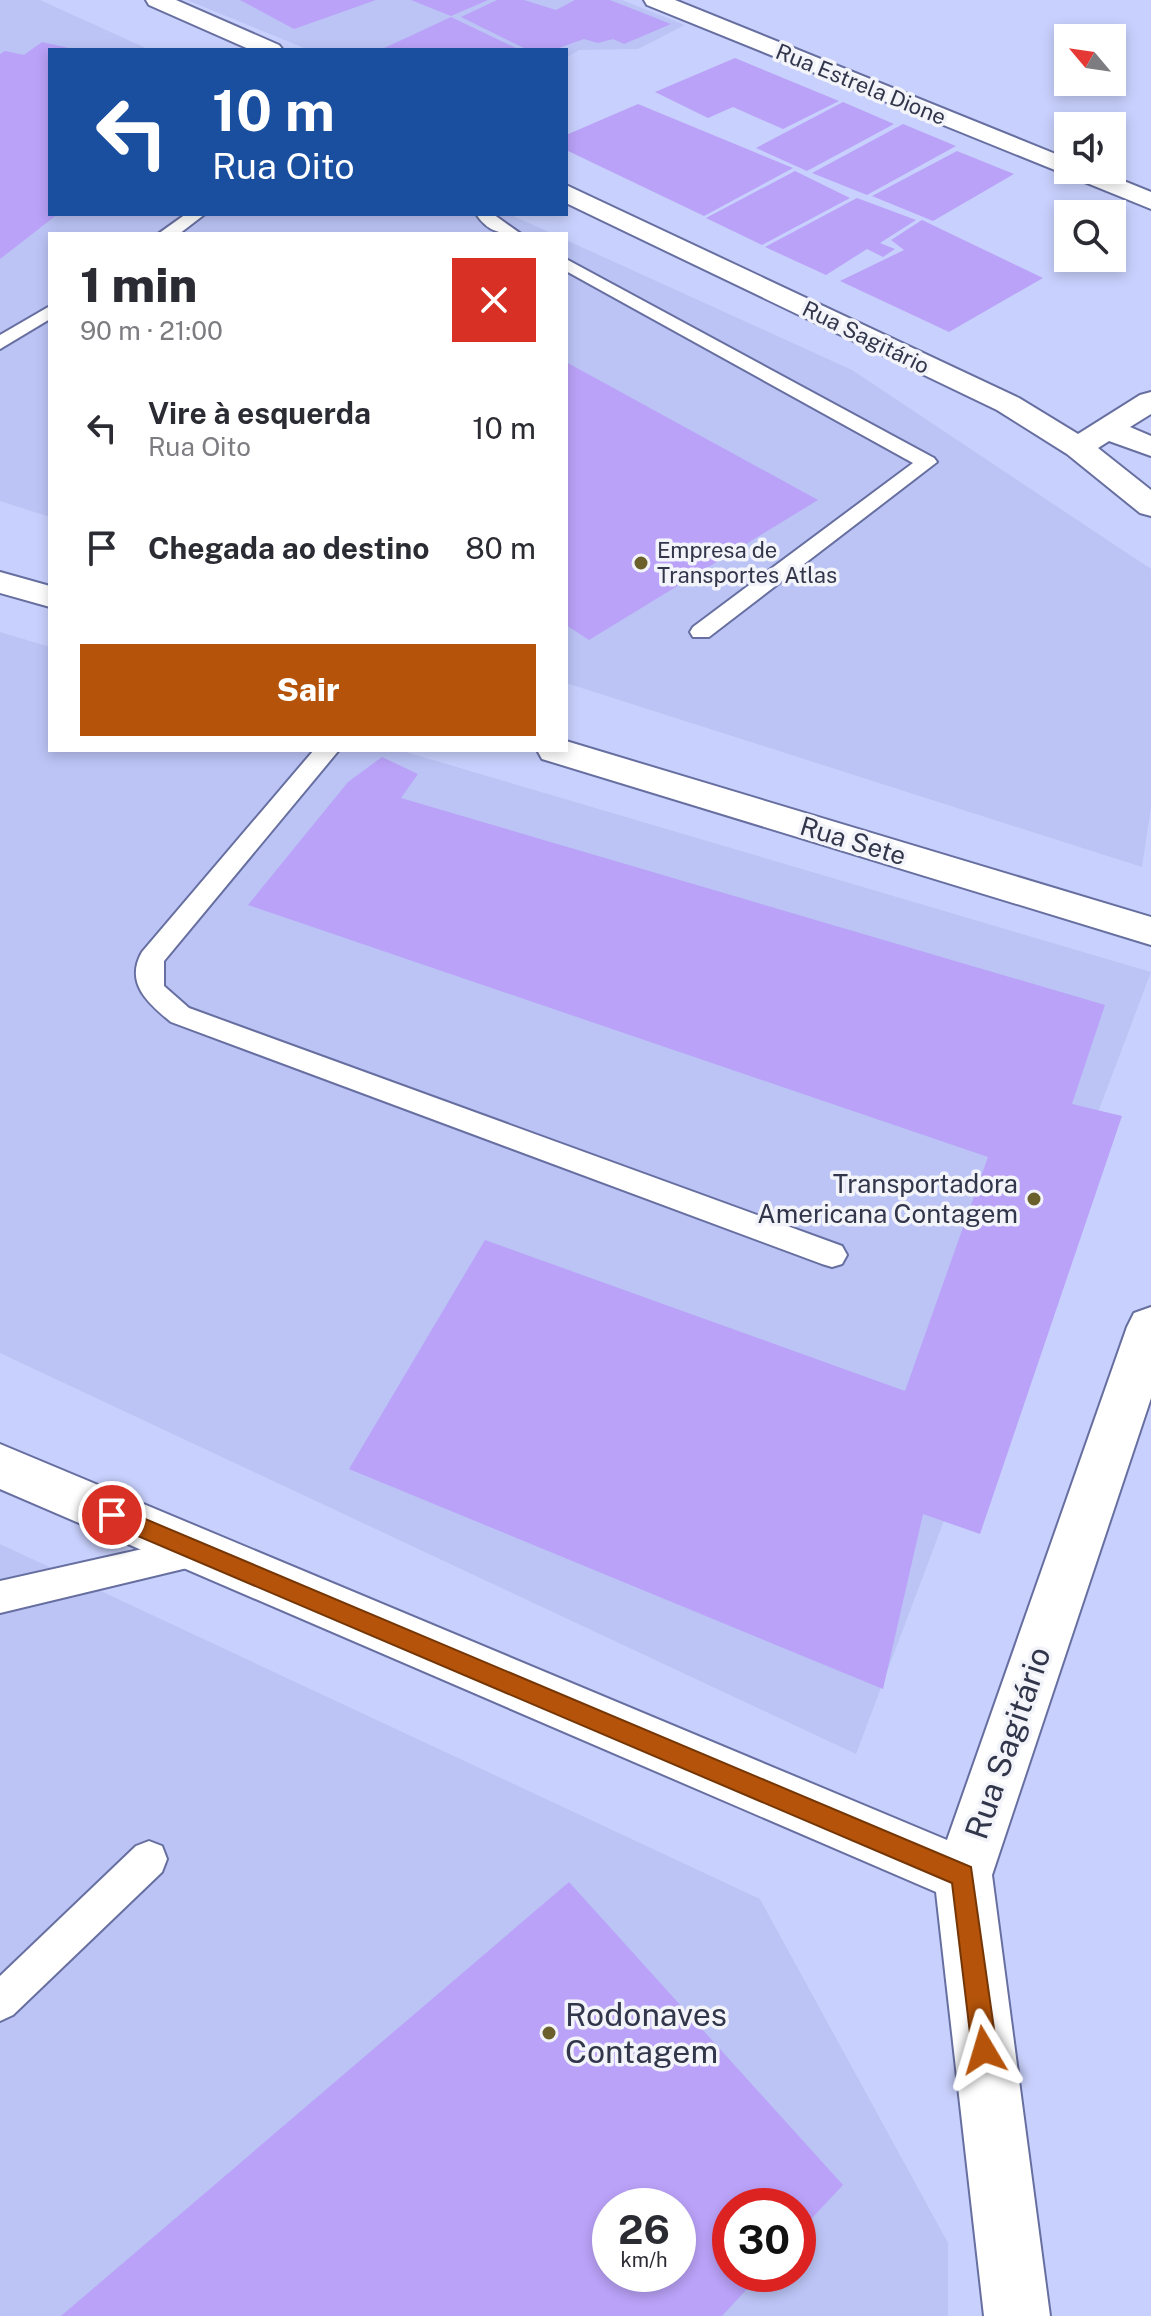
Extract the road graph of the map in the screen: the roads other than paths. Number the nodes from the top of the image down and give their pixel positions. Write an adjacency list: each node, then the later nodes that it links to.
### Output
1 (157, 0): 3 (street)
2 (655, 0): 4 (street, Rua Estrela Dione)
3 (266, 48)
4 (1054, 162)
5 (1109, 184): 7 (street)
6 (568, 194): 17 (street, Rua Sagitário)
7 (1151, 201)
8 (194, 216): 10 (lane)
9 (486, 216): 11 (lane)
10 (170, 232)
11 (508, 232)
12 (568, 265): 22 (lane)
13 (48, 312): 14 (lane)
14 (0, 343)
15 (1151, 401): 16 (street)
16 (1107, 429): 17 (street); 18 (street)
17 (1078, 447): 19 (street, Rua Sagitário)
18 (1151, 447)
19 (1151, 506)
20 (0, 582): 21 (street)
21 (48, 596)
22 (701, 632)
23 (325, 752): 26 (lane)
24 (562, 752): 25 (street, Rua Sete)
25 (1151, 931)
26 (832, 1255)
27 (1151, 1327): 32 (street, Rua Sagitário)
28 (0, 1466): 29 (street)
29 (196, 1552): 30 (lane); 32 (street)
30 (0, 1597)
31 (149, 1859): 33 (lane)
32 (963, 1875): 34 (street, Rua Sagitário)
33 (0, 2002)
34 (1017, 2316)

